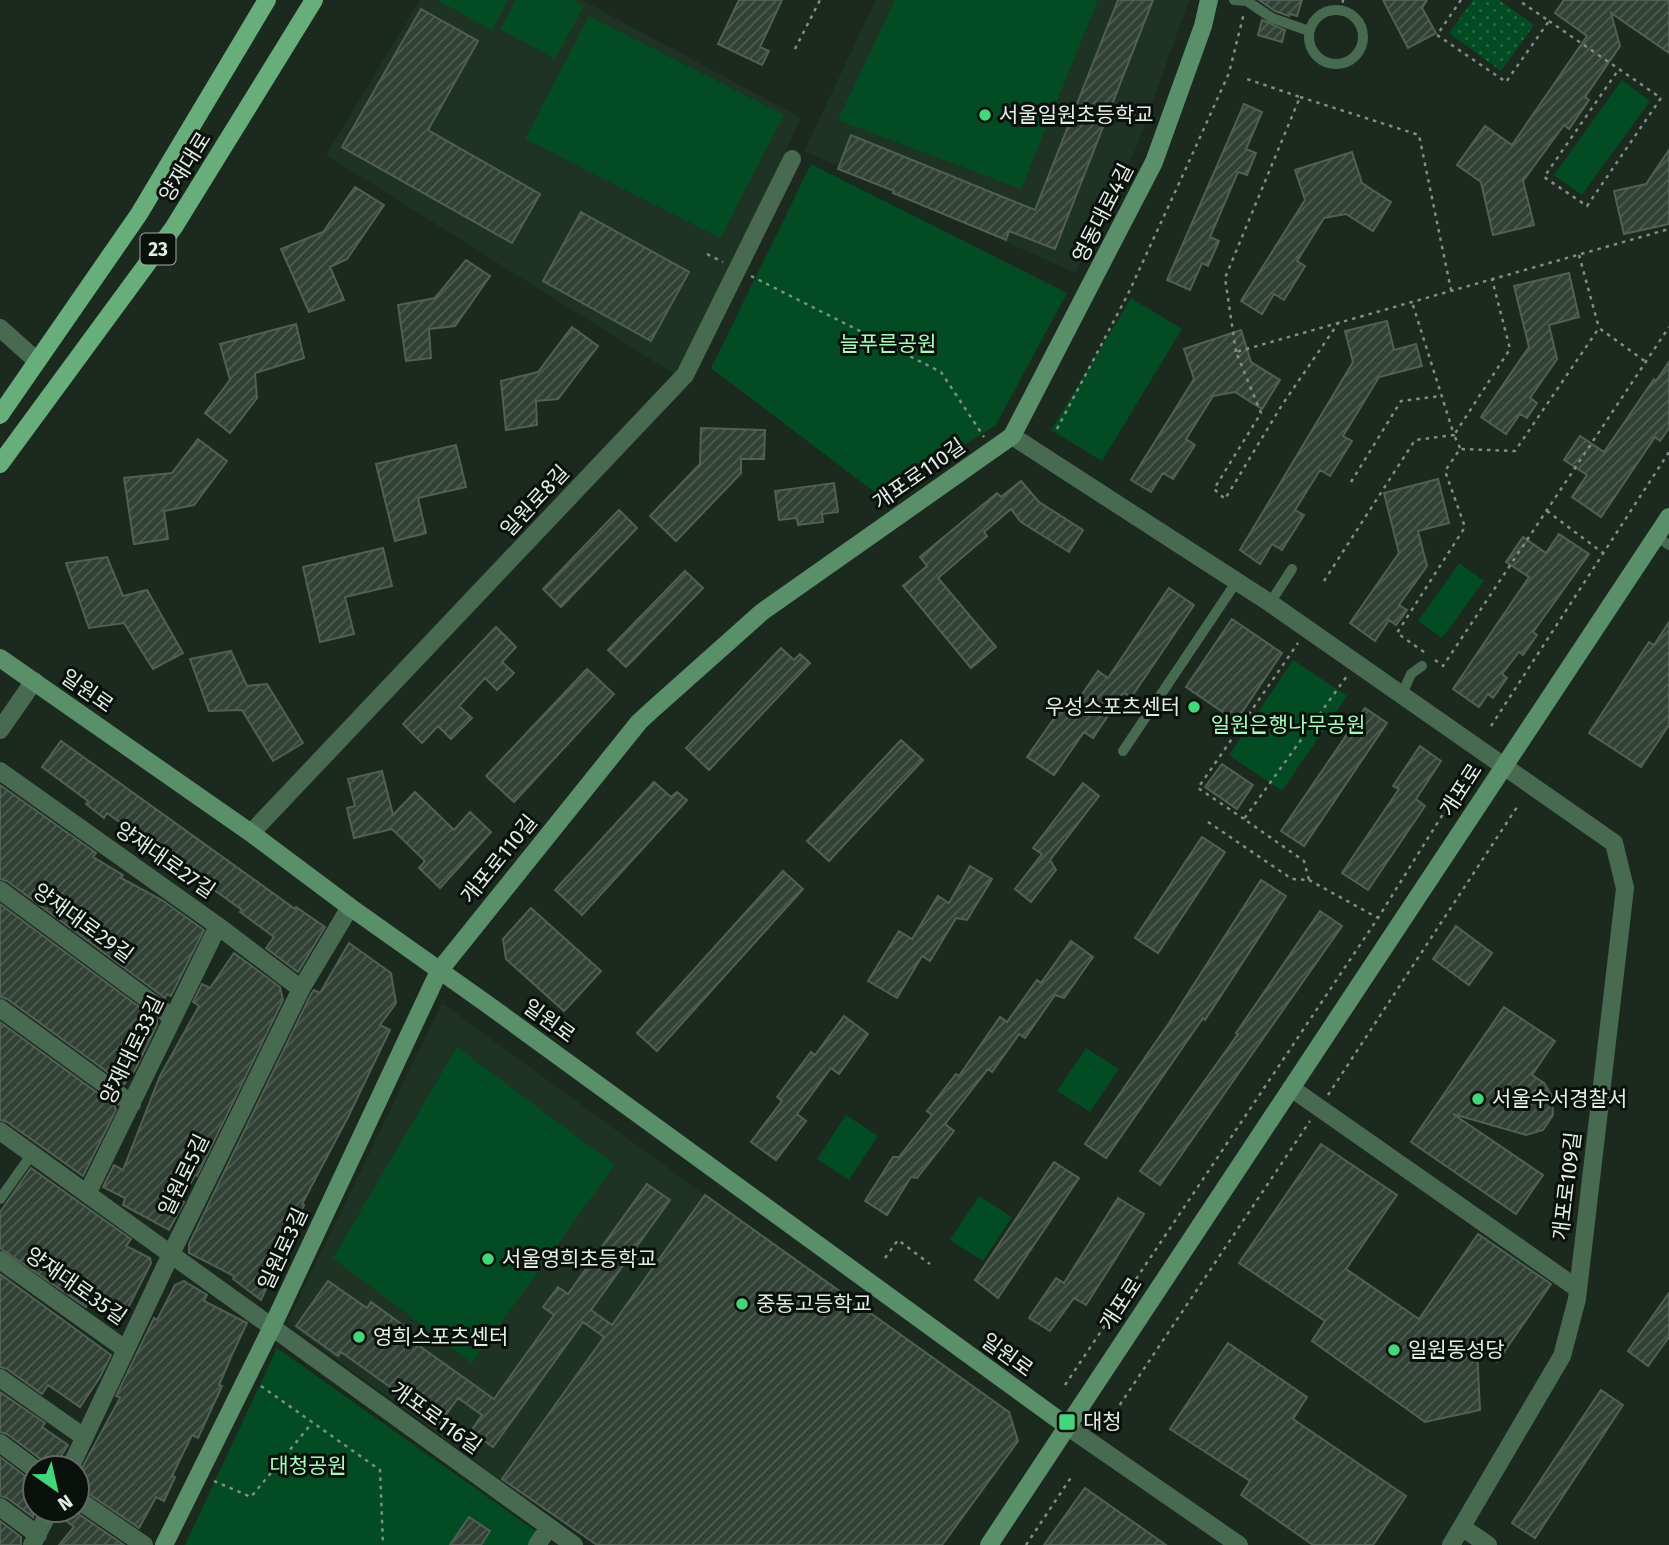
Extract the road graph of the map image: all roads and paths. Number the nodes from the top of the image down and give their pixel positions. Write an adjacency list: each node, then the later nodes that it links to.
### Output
1 (267, 0): 29 (main road, 양재대로 / 23)
2 (313, 0): 39 (main road, 양재대로 / 23)
3 (820, 0): 12 (path)
4 (1209, 0): 35 (street, 영동대로4길)
5 (1234, 0): 8 (lane)
6 (1461, 0): 10 (path)
7 (1518, 0): 10 (path)
8 (1247, 1): 11 (lane); 33 (path)
9 (1343, 5): 11 (lane); 11 (lane)
10 (1549, 21): 13 (path)
11 (1309, 31)
12 (795, 49)
13 (1619, 69): 13 (path)
14 (1244, 78): 15 (path)
15 (1300, 97): 22 (path); 28 (path)
16 (792, 159): 20 (street, 일원로8길)
17 (1669, 229): 19 (path)
18 (707, 254): 20 (path)
19 (1578, 254): 21 (path); 27 (path)
20 (738, 270): 37 (path); 65 (street, 일원로8길)
21 (1492, 279): 22 (path); 34 (path)
22 (1451, 291): 23 (path)
23 (1412, 302): 24 (path); 31 (path)
24 (1339, 322): 28 (path); 28 (path)
25 (1669, 327): 30 (path)
26 (0, 328): 29 (street)
27 (1599, 328): 30 (path); 36 (path)
28 (1236, 352)
29 (37, 361): 32 (main road, 양재대로 / 23)
30 (1646, 362): 41 (path)
31 (1441, 396): 34 (path); 40 (path)
32 (0, 415)
33 (1057, 429)
34 (1454, 435): 36 (path); 47 (path)
35 (1012, 436): 37 (street, 개포로110길); 46 (street)
36 (1460, 449): 50 (path)
37 (992, 450): 71 (street, 개포로110길)
38 (1669, 452): 44 (path)
39 (0, 464)
40 (1351, 482)
41 (1546, 511): 44 (path); 52 (path)
42 (1669, 517): 43 (street, 개포로)
43 (1662, 541): 61 (street, 개포로)
44 (1602, 553): 57 (path)
45 (1293, 569): 48 (lane)
46 (1237, 581): 48 (street); 59 (lane)
47 (1324, 581)
48 (1270, 603): 56 (street)
49 (1300, 641): 63 (path)
50 (1424, 653)
51 (0, 658): 55 (street, 일원로)
52 (1434, 659)
53 (1422, 666): 56 (lane)
54 (1349, 674): 63 (path)
55 (34, 681): 58 (street); 65 (street, 일원로)
56 (1402, 694): 61 (street)
57 (1491, 726)
58 (0, 730)
59 (1124, 751)
60 (1473, 765): 69 (path)
61 (1503, 767): 75 (street, 개포로); 85 (street, 개포로109길)
62 (0, 771): 70 (street, 양재대로27길)
63 (1244, 819): 66 (path)
64 (1208, 822): 66 (path)
65 (251, 833): 68 (street, 일원로)
66 (1309, 880): 69 (path)
67 (0, 890): 74 (street, 양재대로29길)
68 (351, 908): 71 (street, 일원로); 72 (street, 일원로5길)
69 (1378, 918): 90 (path)
70 (218, 926): 72 (street, 양재대로27길); 74 (street, 양재대로33길)
71 (439, 971): 86 (street, 일원로3길); 92 (street, 일원로)
72 (301, 989): 81 (street, 일원로5길)
73 (0, 1008): 76 (street)
74 (173, 1018): 76 (street, 양재대로33길)
75 (1290, 1088): 85 (street); 92 (street, 개포로)
76 (131, 1104): 79 (street, 양재대로33길)
77 (0, 1131): 78 (street)
78 (32, 1154): 79 (street); 80 (lane)
79 (87, 1194): 81 (street)
80 (0, 1199)
81 (171, 1254): 86 (street); 87 (street, 일원로5길)
82 (885, 1258): 84 (path)
83 (0, 1260): 87 (street, 양재대로35길)
84 (930, 1264)
85 (1578, 1289): 103 (street, 개포로109길)
86 (272, 1327): 102 (street, 개포로116길); 106 (street, 일원로3길)
87 (125, 1349): 93 (street, 일원로5길)
88 (0, 1378): 93 (street)
89 (253, 1381): 91 (path)
90 (1065, 1385)
91 (313, 1423): 98 (path); 107 (path)
92 (1067, 1426): 110 (street, 개포로); 112 (street)
93 (84, 1437): 95 (street, 일원로5길)
94 (0, 1443): 96 (street)
95 (76, 1454)
96 (21, 1459)
97 (1073, 1476): 111 (path)
98 (208, 1478)
99 (0, 1507): 104 (street)
100 (91, 1509): 105 (street)
101 (43, 1524): 104 (street)
102 (549, 1527): 108 (street); 109 (street, 개포로116길)
103 (1463, 1528): 113 (street, 개포로109길); 114 (street)
104 (35, 1540)
105 (144, 1545)
106 (164, 1545)
107 (383, 1545)
108 (537, 1545)
109 (574, 1545)
110 (989, 1545)
111 (1026, 1545)
112 (1239, 1545)
113 (1451, 1545)
114 (1488, 1545)

